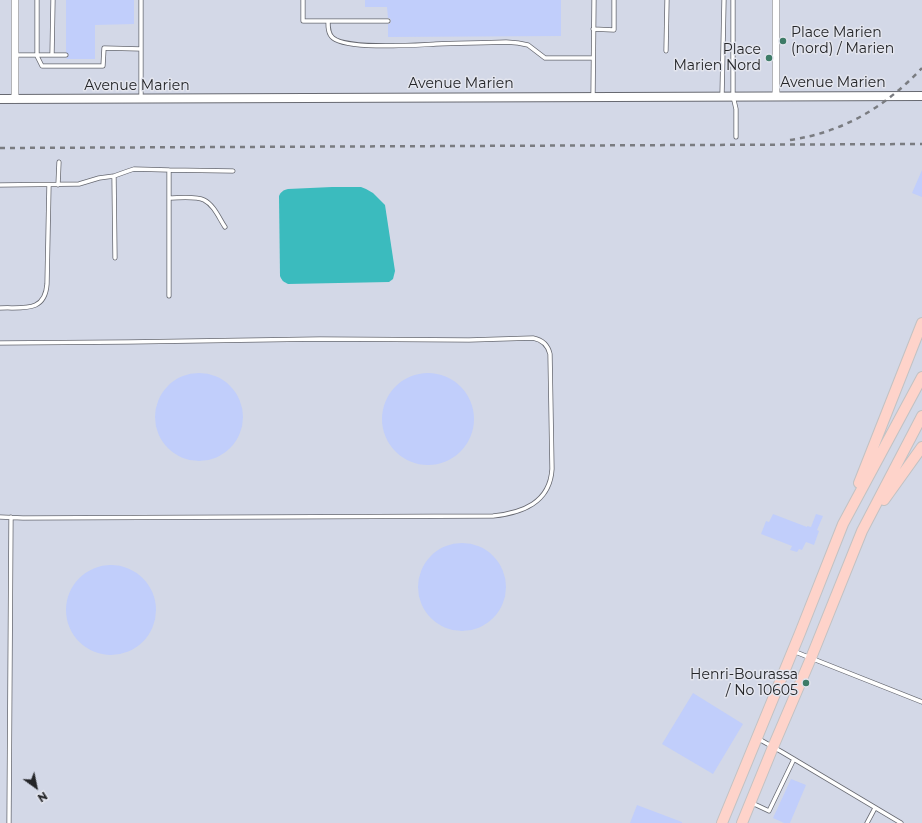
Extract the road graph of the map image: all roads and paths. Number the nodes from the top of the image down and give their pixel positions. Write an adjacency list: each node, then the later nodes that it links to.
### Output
1 (14, 0): 17 (street)
2 (37, 0): 20 (lane)
3 (53, 0): 18 (lane)
4 (141, 0): 15 (lane)
5 (303, 0): 12 (lane)
6 (594, 0): 14 (lane)
7 (614, 0): 14 (lane)
8 (667, 0): 16 (lane)
9 (724, 0): 22 (lane)
10 (733, 0): 23 (lane)
11 (776, 0): 24 (street)
12 (328, 21): 13 (lane); 21 (lane)
13 (388, 21)
14 (593, 29): 21 (lane)
15 (141, 49): 20 (lane); 28 (lane)
16 (666, 51)
17 (15, 55): 20 (lane); 27 (street)
18 (52, 55): 19 (lane); 20 (lane)
19 (66, 55)
20 (37, 56)
21 (593, 58): 26 (lane)
22 (722, 96): 23 (street, Avenue Marien); 26 (street, Avenue Marien)
23 (733, 96): 24 (street, Avenue Marien); 30 (lane)
24 (776, 96): 25 (street, Avenue Marien)
25 (922, 96)
26 (593, 97): 28 (street, Avenue Marien)
27 (15, 99): 28 (street, Avenue Marien); 29 (street, Avenue Marien)
28 (141, 99)
29 (0, 100)
30 (736, 138)
31 (58, 162): 37 (lane)
32 (169, 170): 33 (lane); 34 (lane); 38 (lane)
33 (233, 171)
34 (114, 176): 37 (lane); 40 (lane)
35 (0, 185): 36 (lane)
36 (48, 185): 37 (lane); 42 (lane)
37 (58, 185)
38 (169, 198): 39 (lane); 41 (lane)
39 (225, 227)
40 (115, 258)
41 (169, 296)
42 (0, 308)
43 (922, 323): 50 (main road)
44 (0, 343): 49 (lane)
45 (922, 377): 50 (main road)
46 (922, 416): 51 (main road)
47 (922, 447): 51 (main road)
48 (0, 517): 49 (lane)
49 (11, 518): 60 (lane)
50 (843, 524): 52 (main road)
51 (862, 531): 53 (main road)
52 (792, 650): 53 (lane); 55 (main road)
53 (811, 658): 54 (lane); 56 (main road)
54 (922, 702)
55 (757, 738): 56 (lane); 61 (main road)
56 (773, 747): 57 (lane); 58 (main road)
57 (794, 759): 58 (lane); 59 (lane)
58 (750, 802): 62 (main road)
59 (875, 808): 63 (lane); 64 (lane)
60 (9, 823)
61 (722, 823)
62 (742, 823)
63 (867, 823)
64 (901, 823)

